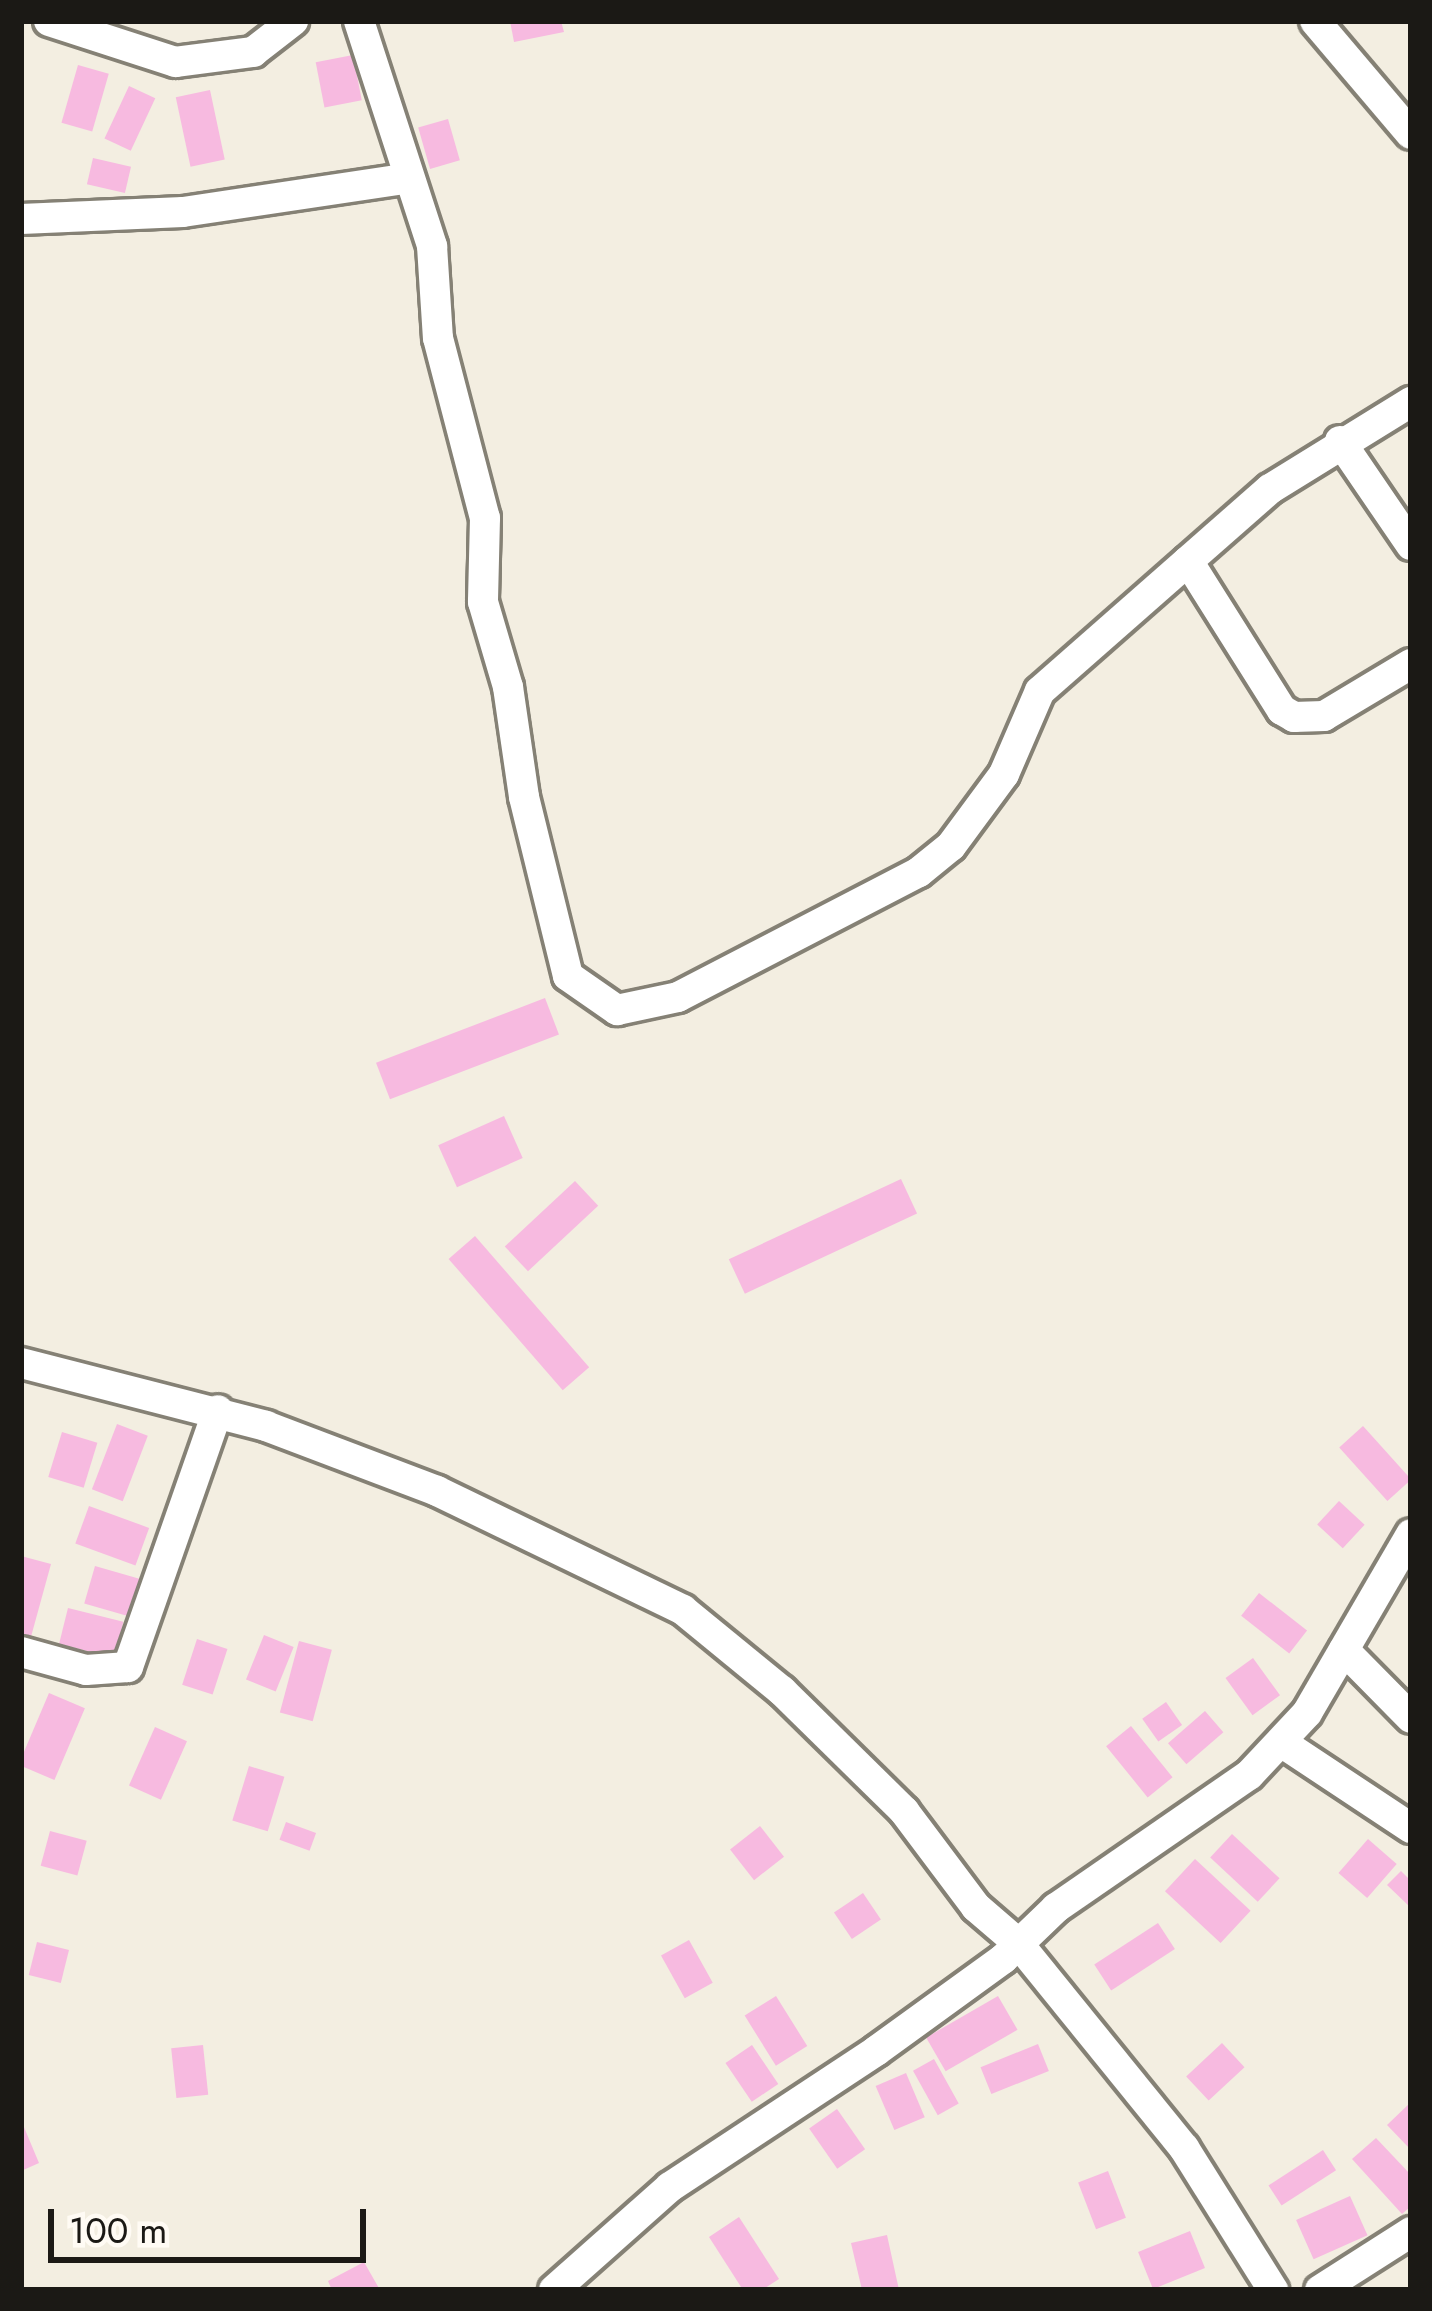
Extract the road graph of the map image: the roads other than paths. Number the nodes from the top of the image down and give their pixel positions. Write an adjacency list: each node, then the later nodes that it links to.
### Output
1 (49, 21): 2 (street)
2 (293, 21)
3 (359, 21): 6 (street)
4 (1316, 21): 5 (street)
5 (1411, 134)
6 (405, 179): 7 (street); 11 (street)
7 (21, 219)
8 (1411, 402): 9 (street)
9 (1340, 441): 10 (street); 11 (street)
10 (1411, 545)
11 (1188, 561): 12 (street)
12 (1411, 664)
13 (21, 1364): 14 (street)
14 (218, 1410): 17 (street); 21 (street)
15 (1411, 1534): 16 (street)
16 (1344, 1650): 18 (street); 19 (street)
17 (21, 1652)
18 (1411, 1718)
19 (1284, 1744): 20 (street); 21 (street)
20 (1411, 1828)
21 (1018, 1943): 23 (street); 24 (street)
22 (1411, 2232): 25 (street)
23 (555, 2290)
24 (1273, 2290)
25 (1321, 2290)

